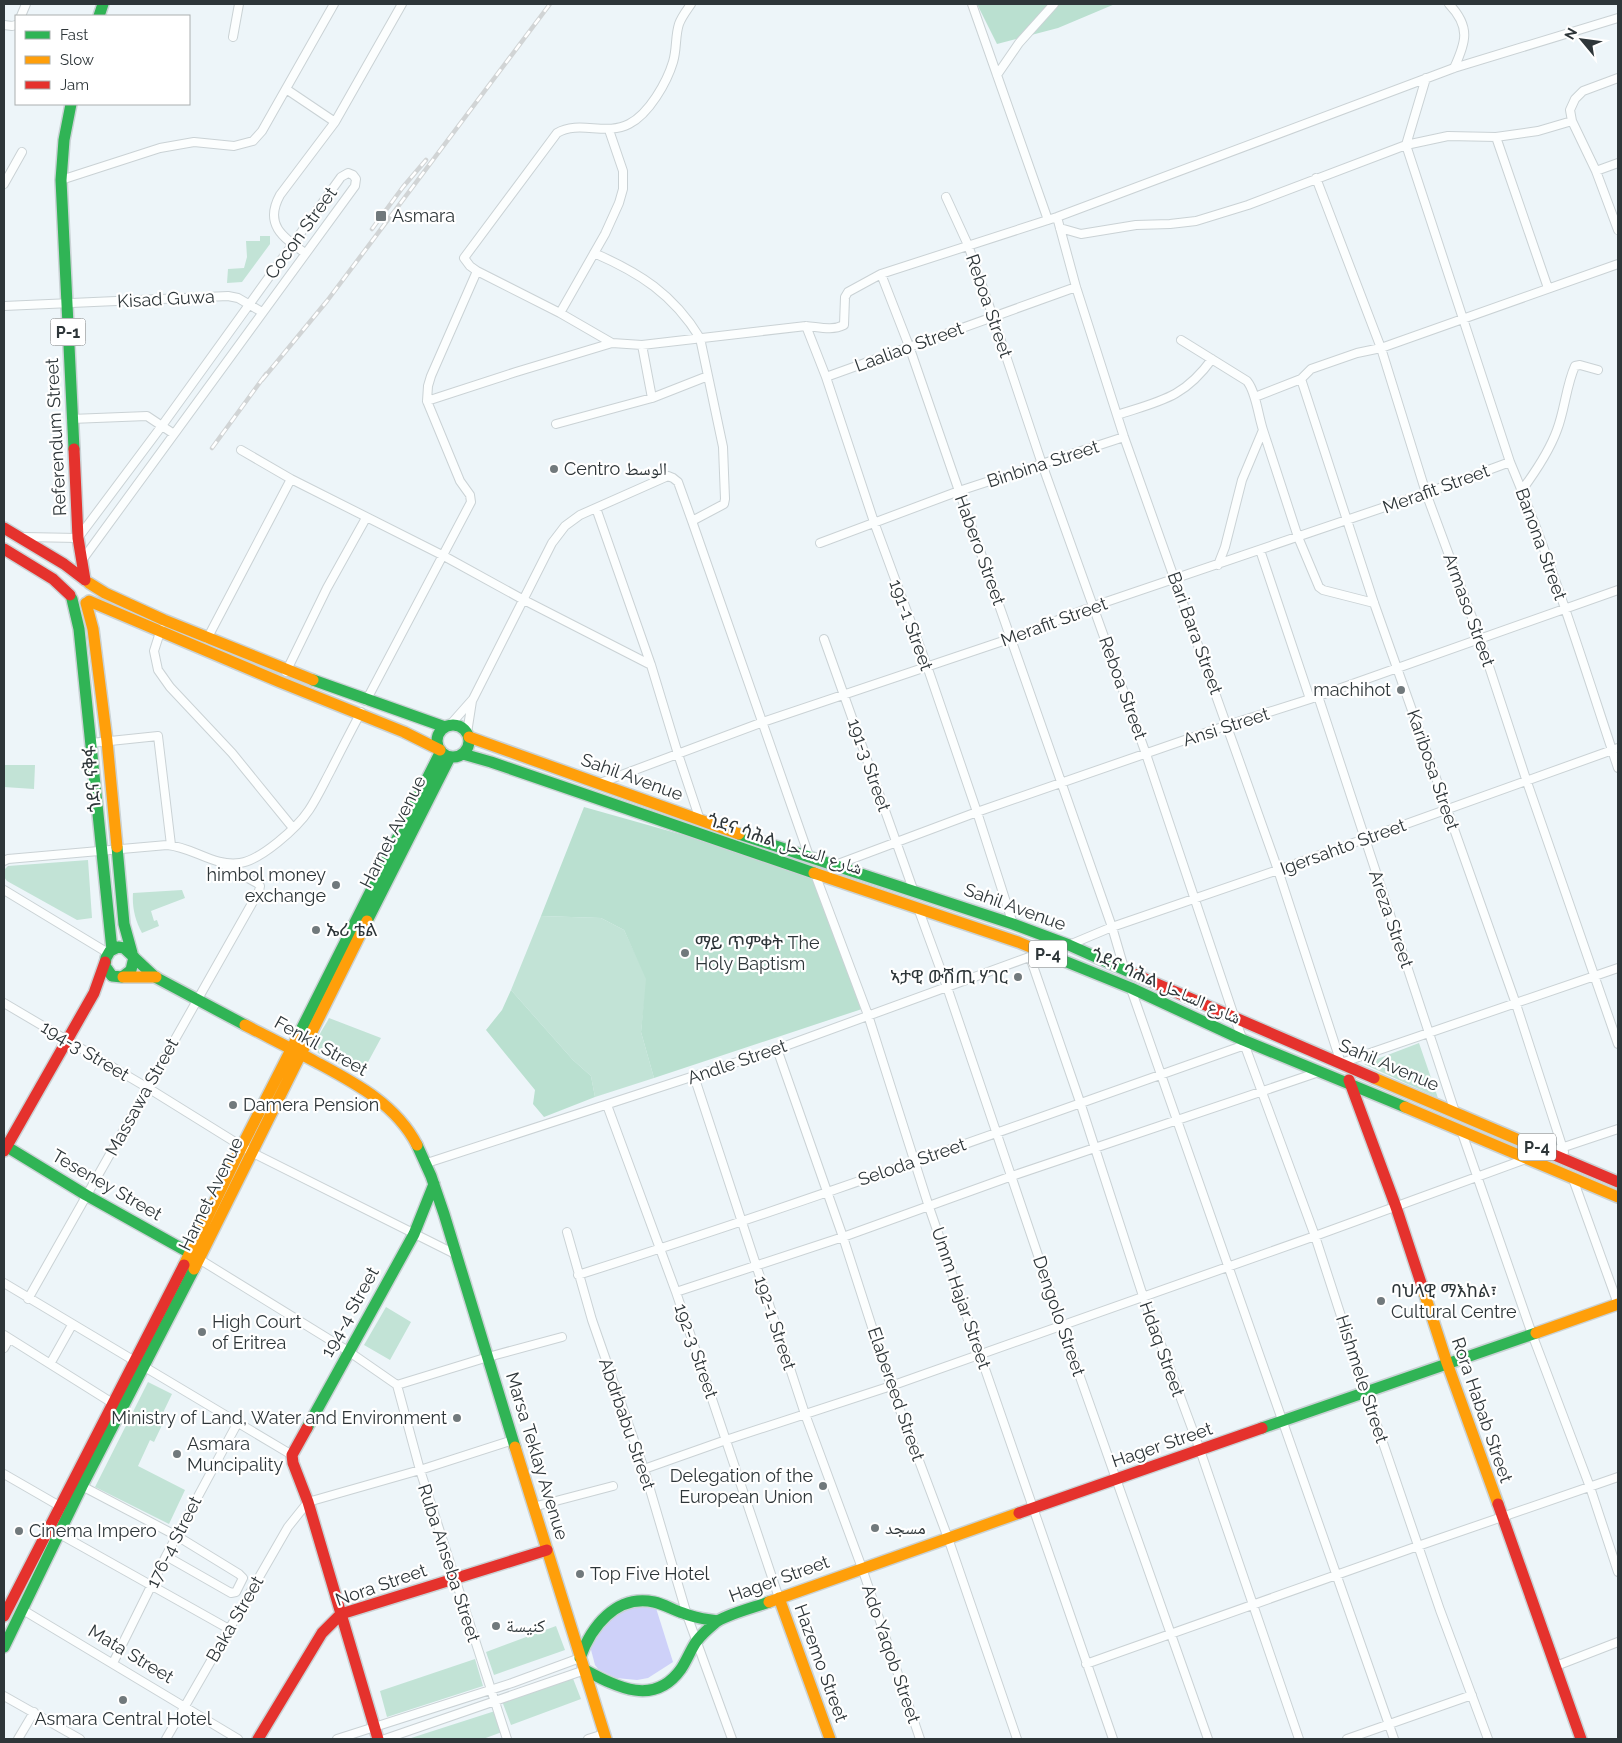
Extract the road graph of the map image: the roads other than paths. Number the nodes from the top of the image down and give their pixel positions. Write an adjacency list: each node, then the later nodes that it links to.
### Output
1 (239, 4): 9 (street)
2 (334, 4): 14 (street)
3 (402, 4): 17 (street)
4 (691, 4): 18 (street)
5 (972, 4): 11 (street)
6 (1054, 4): 11 (street)
7 (1450, 4): 10 (street)
8 (1618, 18): 10 (street)
9 (233, 37)
10 (1454, 68): 12 (street)
11 (997, 75): 30 (street)
12 (1426, 78): 20 (street); 28 (street)
13 (1618, 78): 16 (street)
14 (286, 89): 17 (street); 25 (street)
15 (71, 105): 25 (main road, Referendum Street / P-1)
16 (1572, 121): 19 (street); 23 (street)
17 (335, 122): 33 (street)
18 (609, 130): 36 (street); 38 (street)
19 (1496, 137): 20 (street); 41 (street)
20 (1406, 145): 24 (street); 48 (street, Banona Street)
21 (22, 152): 26 (street)
22 (1618, 163): 23 (street)
23 (1596, 171): 29 (street)
24 (1316, 178): 31 (street); 55 (street, Armaso Street)
25 (61, 180): 42 (main road, Referendum Street / P-1)
26 (4, 184)
27 (946, 197): 34 (street, Reboa Street)
28 (1056, 217): 30 (street); 31 (street, Bari Bara Street)
29 (1617, 219): 32 (street)
30 (1048, 220): 34 (street)
31 (1060, 228): 40 (street, Bari Bara Street)
32 (1618, 230)
33 (292, 245): 35 (street); 35 (street, Cocon Street); 43 (street, Cocon Street)
34 (968, 245): 39 (street); 47 (street, Reboa Street)
35 (305, 253): 45 (street, Cocon Street)
36 (594, 253): 46 (street); 50 (street)
37 (1618, 264): 41 (street)
38 (477, 271): 46 (street); 63 (street)
39 (881, 274): 49 (street); 54 (street, Habero Street)
40 (1076, 287): 47 (street, Laaliao Street); 64 (street, Bari Bara Street)
41 (1548, 288): 48 (street)
42 (67, 304): 43 (street, Kisad Guwa); 44 (street, Kisad Guwa); 65 (main road, Referendum Street / P-1)
43 (249, 304): 45 (street, Kisad Guwa); 67 (street, Cocon Street)
44 (4, 306)
45 (262, 312): 69 (street, Cocon Street)
46 (560, 313): 52 (street)
47 (994, 317): 54 (street, Laaliao Street); 73 (street, Reboa Street)
48 (1462, 319): 55 (street); 72 (street, Banona Street)
49 (806, 326): 50 (street); 59 (street, 191-1 Street)
50 (700, 338): 53 (street); 58 (street)
51 (1181, 340): 56 (street)
52 (612, 343): 53 (street); 63 (street)
53 (642, 345): 62 (street)
54 (910, 346): 59 (street, Laaliao Street); 76 (street, Habero Street)
55 (1381, 348): 60 (street); 77 (street, Armaso Street)
56 (1212, 359): 61 (street); 64 (street)
57 (1598, 370): 75 (street)
58 (708, 376): 62 (street); 80 (street)
59 (826, 377): 82 (street, 191-1 Street)
60 (1301, 379): 61 (street); 81 (street, Karibosa Street)
61 (1255, 397): 68 (street)
62 (652, 398): 66 (street)
63 (427, 401): 90 (street)
64 (1118, 415): 70 (street, Bari Bara Street)
65 (71, 419): 67 (street); 86 (main road, Referendum Street / P-1)
66 (556, 424)
67 (161, 426): 69 (street); 86 (street, Cocon Street)
68 (1263, 430): 85 (street); 92 (street)
69 (174, 434): 91 (street, Cocon Street)
70 (1124, 436): 73 (street, Binbina Street); 93 (street, Bari Bara Street)
71 (241, 450): 74 (street)
72 (1510, 462): 75 (street, Banona Street); 77 (street, Merafit Street)
73 (1042, 464): 76 (street, Binbina Street); 100 (street, Reboa Street)
74 (291, 479): 79 (street); 104 (street)
75 (1522, 490): 101 (street, Banona Street)
76 (959, 491): 82 (street, Binbina Street); 105 (street, Habero Street)
77 (1426, 493): 81 (street, Merafit Street); 107 (street, Armaso Street)
78 (596, 508): 80 (street, Umm Hajar Street); 97 (street); 109 (street)
79 (366, 518): 90 (street); 112 (street)
80 (692, 521): 119 (street, Umm Hajar Street)
81 (1347, 521): 85 (street, Merafit Street); 99 (street, Karibosa Street)
82 (874, 522): 87 (street, Binbina Street); 110 (street, 191-1 Street)
83 (4, 528): 84 (main road)
84 (18, 537): 86 (street); 88 (main road); 94 (main road)
85 (1298, 537): 89 (street, Merafit Street); 99 (street)
86 (78, 538): 91 (main road, Referendum Street / P-1)
87 (820, 543)
88 (6, 550): 96 (main road)
89 (1260, 550): 92 (street, Merafit Street); 115 (street, Areza Street)
90 (442, 555): 97 (street); 116 (street)
91 (82, 560): 94 (main road, P-1)
92 (1218, 565): 93 (street, Merafit Street)
93 (1176, 579): 100 (street, Merafit Street); 120 (street, Bari Bara Street)
94 (87, 582): 96 (main road); 98 (main road); 102 (main road)
95 (1618, 590): 101 (street, Ansi Street)
96 (71, 597): 98 (main road); 124 (main road, ጎደና ናቅፋ)
97 (522, 600): 109 (street); 117 (street)
98 (87, 602): 103 (main road); 123 (main road, ጎደና ናቅፋ)
99 (1374, 603): 111 (street, Karibosa Street)
100 (1094, 606): 105 (street, Merafit Street); 129 (street, Reboa Street)
101 (1564, 608): 107 (street, Ansi Street); 125 (street, Banona Street)
102 (164, 620): 103 (street); 104 (main road)
103 (160, 632): 108 (main road); 137 (street)
104 (208, 637): 108 (street); 112 (main road)
105 (1012, 638): 110 (street, Merafit Street); 131 (street, Habero Street)
106 (824, 639): 114 (street, 191-3 Street)
107 (1480, 639): 111 (street, Ansi Street); 132 (street, Armaso Street)
108 (203, 650): 113 (main road)
109 (651, 665): 128 (street)
110 (927, 666): 114 (street, Merafit Street); 135 (street, 191-1 Street)
111 (1398, 667): 115 (street, Ansi Street); 134 (street, Karibosa Street)
112 (287, 670): 113 (street); 116 (main road)
113 (280, 682): 118 (main road)
114 (844, 694): 119 (street, Merafit Street); 140 (street, 191-3 Street)
115 (1314, 698): 120 (street, Ansi Street); 139 (street, Areza Street)
116 (367, 699): 118 (street); 121 (main road)
117 (473, 699): 121 (street); 122 (street)
118 (360, 714): 126 (main road); 137 (street)
119 (763, 722): 128 (street, Merafit Street); 144 (street, Umm Hajar Street)
120 (1228, 725): 129 (street, Ansi Street); 148 (street, Bari Bara Street)
121 (448, 726): 122 (main road); 126 (main road)
122 (468, 735): 127 (main road); 133 (main road, Sahil Avenue / P-4)
123 (107, 742): 124 (street); 141 (street); 142 (main road, ጎደና ናቅፋ)
124 (91, 743): 143 (main road, ጎደና ናቅፋ)
125 (1615, 749): 130 (street, Banona Street); 132 (street, Igersahto Street)
126 (444, 753): 127 (main road); 180 (main road, Harnet Avenue)
127 (462, 754): 138 (main road, ጎደና ሳሕል شارع الساحل / P-4)
128 (678, 754): 133 (street, Merafit Street); 136 (street)
129 (1146, 754): 131 (street, Ansi Street); 152 (street, Reboa Street)
130 (1618, 768)
131 (1062, 782): 135 (street, Ansi Street); 155 (street, Habero Street)
132 (1527, 782): 134 (street, Igersahto Street); 164 (street, Armaso Street)
133 (598, 783): 136 (main road, Sahil Avenue / P-4)
134 (1446, 810): 139 (street, Igersahto Street); 172 (street, Karibosa Street)
135 (977, 812): 140 (street, Ansi Street); 154 (street, 191-1 Street)
136 (700, 821): 138 (street); 144 (main road, Sahil Avenue / P-4)
137 (293, 828): 146 (street)
138 (699, 834): 149 (main road, ጎደና ሳሕል شارع الساحل / P-4)
139 (1364, 839): 148 (street, Igersahto Street); 175 (street, Areza Street)
140 (896, 843): 147 (street, Ansi Street); 151 (street, 191-3 Street)
141 (171, 845): 142 (street); 146 (street)
142 (116, 849): 143 (street); 160 (main road, ጎደና ናቅፋ)
143 (102, 851): 145 (street); 159 (main road, ጎደና ናቅፋ)
144 (809, 857): 147 (main road, Sahil Avenue / P-4); 149 (street, Umm Hajar Street)
145 (4, 861)
146 (219, 863): 170 (street, Massawa Street)
147 (835, 865): 149 (street, Ansi Street); 151 (main road, Sahil Avenue / P-4)
148 (1278, 870): 152 (street, Igersahto Street); 181 (street, Bari Bara Street)
149 (815, 873): 153 (main road, ጎደና ሳሕል شارع الساحل / P-4); 173 (street, Umm Hajar Street)
150 (4, 890): 159 (street)
151 (914, 890): 153 (street, Dengolo Street); 154 (main road, Sahil Avenue / P-4)
152 (1194, 898): 155 (street, Igersahto Street); 174 (street, Reboa Street)
153 (918, 907): 156 (main road, ጎደና ሳሕል شارع الساحل / P-4); 167 (street, Dengolo Street)
154 (1014, 924): 156 (street, 191-1 Street); 157 (main road, Sahil Avenue / P-4)
155 (1112, 927): 157 (street, Igersahto Street); 163 (street, Habero Street)
156 (1018, 942): 158 (main road, ጎደና ሳሕል شارع الساحل / P-4)
157 (1068, 945): 158 (street, Igersahto Street); 163 (main road, Sahil Avenue / P-4)
158 (1043, 952): 161 (street, Andle Street); 168 (main road, ጎደና ሳሕል شارع الساحل / P-4)
159 (108, 955): 160 (main road); 165 (main road); 169 (main road, ጎደና ናቅፋ)
160 (133, 955): 165 (main road); 166 (main road, Fenkil Street)
161 (1030, 958): 167 (street, Andle Street); 188 (street, Hdaq Street)
162 (1618, 968): 164 (street)
163 (1124, 970): 168 (street, Habero Street); 174 (main road, Sahil Avenue / P-4)
164 (1596, 976): 172 (street); 178 (street, Armaso Street)
165 (121, 977): 166 (main road); 169 (main road)
166 (156, 977): 170 (main road, Fenkil Street)
167 (947, 987): 173 (street, Andle Street); 194 (street, Dengolo Street)
168 (1131, 988): 177 (main road, ጎደና ሳሕል شارع الساحل / P-4); 183 (street, Habero Street)
169 (94, 993): 176 (main road, ጎደና ናቅፋ)
170 (197, 1000): 180 (main road, Fenkil Street); 186 (street, Massawa Street)
171 (4, 1003): 176 (street, 194-3 Street)
172 (1516, 1004): 175 (street); 196 (street, Karibosa Street)
173 (868, 1015): 179 (street, Andle Street); 202 (street, Umm Hajar Street)
174 (1235, 1019): 177 (street, Hishmele Street); 181 (main road, Sahil Avenue / P-4)
175 (1430, 1033): 181 (street); 190 (street, Areza Street)
176 (67, 1041): 186 (street, 194-3 Street); 195 (main road, ጎደና ናቅፋ)
177 (1244, 1043): 182 (main road, ጎደና ሳሕል شارع الساحل / P-4); 183 (street, Seloda Street); 187 (street, Hishmele Street)
178 (1618, 1044)
179 (777, 1049): 184 (street, Andle Street); 209 (street, Elabereed Street)
180 (296, 1052): 197 (main road, Harnet Avenue); 203 (main road, Fenkil Street)
181 (1341, 1063): 182 (street); 185 (main road, Rora Habab Street); 190 (main road, Sahil Avenue / P-4)
182 (1321, 1071): 185 (main road, ጎደና ሳሕል شارع الساحل / P-4); 187 (street)
183 (1162, 1074): 188 (street, Seloda Street); 191 (street, Habero Street)
184 (694, 1076): 189 (street, Andle Street); 214 (street, 192-1 Street)
185 (1351, 1083): 193 (main road, ጎደና ሳሕል شارع الساحل / P-4); 213 (main road, Rora Habab Street)
186 (148, 1088): 197 (street, 194-3 Street); 210 (street, Massawa Street)
187 (1261, 1093): 191 (street); 217 (street, Hishmele Street)
188 (1080, 1102): 194 (street, Seloda Street); 198 (street, Hdaq Street)
189 (607, 1105): 203 (street, Andle Street); 219 (street, 192-3 Street)
190 (1455, 1112): 193 (street, Areza Street); 199 (main road, Sahil Avenue / P-4)
191 (1178, 1120): 198 (street); 223 (street, Habero Street)
192 (1618, 1129): 196 (street)
193 (1461, 1131): 200 (main road, ጎደና ሳሕል شارع الساحل / P-4); 205 (street, Areza Street)
194 (997, 1133): 202 (street, Seloda Street); 204 (street, Dengolo Street)
195 (5, 1147): 210 (main road, Teseney Street)
196 (1563, 1148): 199 (street); 201 (street, Karibosa Street)
197 (246, 1149): 216 (street, 194-3 Street); 221 (main road, Harnet Avenue)
198 (1095, 1149): 204 (street); 227 (street, Hdaq Street)
199 (1548, 1152): 200 (street); 201 (main road, Sahil Avenue / P-4)
200 (1528, 1158): 205 (street); 206 (main road, ጎደና ሳሕል شارع الساحل / P-4)
201 (1567, 1160): 206 (street, Karibosa Street); 207 (main road, Sahil Avenue / P-4)
202 (914, 1161): 209 (street, Seloda Street); 212 (street, Umm Hajar Street)
203 (427, 1163): 208 (main road, Fenkil Street)
204 (1012, 1176): 212 (street); 231 (street, Dengolo Street)
205 (1478, 1177): 213 (street); 232 (street, Areza Street)
206 (1573, 1178): 211 (main road, ጎደና ሳሕል شارع الساحل / P-4); 229 (street, Karibosa Street)
207 (1618, 1182)
208 (434, 1184): 216 (main road, 194-4 Street); 220 (main road, Marsa Teklay Avenue)
209 (828, 1191): 214 (street, Seloda Street); 218 (street, Elabereed Street)
210 (86, 1195): 221 (main road, Teseney Street); 228 (street, Massawa Street)
211 (1618, 1197)
212 (929, 1207): 218 (street); 237 (street, Umm Hajar Street)
213 (1396, 1207): 217 (street); 239 (main road, Rora Habab Street)
214 (742, 1220): 219 (street, Seloda Street); 222 (street, 192-1 Street)
215 (567, 1232): 224 (street, Abdrbabu Street)
216 (414, 1234): 220 (street, 194-3 Street); 236 (main road, 194-4 Street)
217 (1316, 1236): 223 (street); 244 (street, Hishmele Street)
218 (843, 1237): 222 (street); 243 (street, Elabereed Street)
219 (660, 1249): 224 (street, Seloda Street); 226 (street, 192-3 Street)
220 (457, 1255): 238 (main road, Marsa Teklay Avenue)
221 (195, 1256): 236 (street); 241 (main road, Harnet Avenue)
222 (757, 1266): 226 (street); 246 (street, 192-1 Street)
223 (1228, 1267): 227 (street); 248 (street, Habero Street)
224 (578, 1275): 253 (street, Abdrbabu Street)
225 (4, 1283): 228 (street)
226 (676, 1292): 250 (street, 192-3 Street)
227 (1143, 1296): 231 (street); 251 (street, Hdaq Street)
228 (28, 1299): 230 (street)
229 (1618, 1304): 232 (main road, Hager Street)
230 (72, 1325): 240 (street); 241 (street)
231 (1062, 1326): 237 (street); 257 (street, Dengolo Street)
232 (1532, 1334): 239 (main road, Hager Street); 260 (street, Areza Street)
233 (6, 1337): 235 (street); 240 (street)
234 (562, 1337): 238 (street)
235 (4, 1348)
236 (348, 1350): 242 (street); 252 (main road, 194-4 Street)
237 (980, 1354): 243 (street); 264 (street, Umm Hajar Street)
238 (488, 1357): 242 (street); 249 (main road, Marsa Teklay Avenue)
239 (1447, 1363): 244 (main road, Hager Street); 266 (main road, Rora Habab Street)
240 (50, 1364): 245 (street)
241 (139, 1364): 245 (main road, Harnet Avenue); 247 (street)
242 (397, 1385): 254 (street, Ruba Anseba Street)
243 (891, 1386): 246 (street); 270 (street, Elabereed Street)
244 (1366, 1393): 248 (main road, Hager Street); 271 (street, Hishmele Street)
245 (117, 1406): 258 (main road, Harnet Avenue)
246 (805, 1414): 250 (street); 274 (street, 192-1 Street)
247 (238, 1422): 252 (street); 269 (street, 176-4 Street)
248 (1284, 1422): 251 (main road, Hager Street); 276 (street, Habero Street)
249 (513, 1440): 254 (street); 263 (main road, Marsa Teklay Avenue)
250 (726, 1440): 253 (street); 279 (street, 192-3 Street)
251 (1200, 1450): 257 (main road, Hager Street); 281 (street, Hdaq Street)
252 (292, 1455): 261 (main road)
253 (644, 1469): 284 (street, Abdrbabu Street)
254 (420, 1470): 261 (street); 277 (street, Ruba Anseba Street)
255 (4, 1474): 262 (street)
256 (1618, 1477): 260 (street)
257 (1117, 1479): 264 (main road, Hager Street); 288 (street, Dengolo Street)
258 (77, 1483): 262 (main road, Harnet Avenue); 265 (main road, Harnet Avenue); 269 (street)
259 (613, 1486): 263 (street)
260 (1590, 1487): 266 (street); 275 (street, Areza Street)
261 (308, 1502): 283 (main road); 287 (street, Baka Street)
262 (59, 1506): 265 (street); 267 (main road, Harnet Avenue)
263 (533, 1507): 272 (main road, Marsa Teklay Avenue)
264 (1034, 1509): 270 (main road, Hager Street); 294 (street, Umm Hajar Street)
265 (70, 1511): 268 (main road, Harnet Avenue)
266 (1502, 1518): 271 (street); 295 (main road, Rora Habab Street)
267 (48, 1528): 268 (street); 280 (main road, Harnet Avenue)
268 (59, 1534): 278 (street); 282 (main road, Harnet Avenue)
269 (176, 1536): 273 (street, 176-4 Street); 273 (street)
270 (948, 1538): 274 (main road, Hager Street); 319 (street, Elabereed Street)
271 (1418, 1546): 276 (street); 298 (street, Hishmele Street)
272 (548, 1550): 277 (main road, Nora Street); 292 (main road, Marsa Teklay Avenue)
273 (166, 1556): 278 (street, 176-4 Street)
274 (862, 1568): 279 (main road, Hager Street); 318 (street, Ado Yaqob Street)
275 (1618, 1572)
276 (1336, 1576): 281 (street); 303 (street, Habero Street)
277 (455, 1579): 283 (main road, Nora Street); 297 (street, Ruba Anseba Street)
278 (152, 1584): 287 (street); 293 (street, 176-4 Street)
279 (779, 1598): 286 (main road, Hager Street); 317 (main road, Hazemo Street)
280 (7, 1602): 282 (main road, Mata Street); 285 (main road, Harnet Avenue)
281 (1253, 1605): 288 (street); 322 (street, Hdaq Street)
282 (23, 1610): 291 (main road, Harnet Avenue); 293 (street, Mata Street)
283 (341, 1614): 304 (main road); 310 (main road, Nora Street)
284 (687, 1615): 286 (main road); 289 (street); 292 (main road)
285 (4, 1616)
286 (717, 1621): 289 (main road)
287 (229, 1629): 301 (street, Baka Street)
288 (1170, 1634): 294 (street); 321 (street, Dengolo Street)
289 (697, 1641): 296 (main road); 316 (street)
290 (1618, 1642): 295 (street)
291 (4, 1647)
292 (580, 1658): 296 (main road, Marsa Teklay Avenue); 297 (street)
293 (113, 1663): 301 (street, Mata Street)
294 (1086, 1664): 320 (street, Umm Hajar Street)
295 (1556, 1666): 326 (main road, Rora Habab Street)
296 (584, 1670): 300 (street); 305 (main road, Marsa Teklay Avenue)
297 (490, 1690): 300 (street, Ruba Anseba Street); 304 (street)
298 (1472, 1695): 303 (street); 325 (street, Hishmele Street)
299 (4, 1696): 302 (street)
300 (494, 1702): 313 (street); 314 (street, Ruba Anseba Street)
301 (185, 1706): 308 (street, Baka Street); 309 (street, Mata Street)
302 (34, 1712): 306 (street); 307 (street)
303 (1389, 1725): 323 (street); 324 (street, Habero Street)
304 (374, 1727): 311 (street); 312 (main road)
305 (605, 1737): 315 (street)
306 (18, 1739)
307 (80, 1739)
308 (166, 1739)
309 (238, 1739)
310 (258, 1739)
311 (337, 1739)
312 (378, 1739)
313 (385, 1739)
314 (507, 1739)
315 (588, 1739)
316 (732, 1739)
317 (830, 1739)
318 (920, 1739)
319 (1017, 1739)
320 (1113, 1739)
321 (1208, 1739)
322 (1299, 1739)
323 (1347, 1739)
324 (1394, 1739)
325 (1488, 1739)
326 (1580, 1739)

